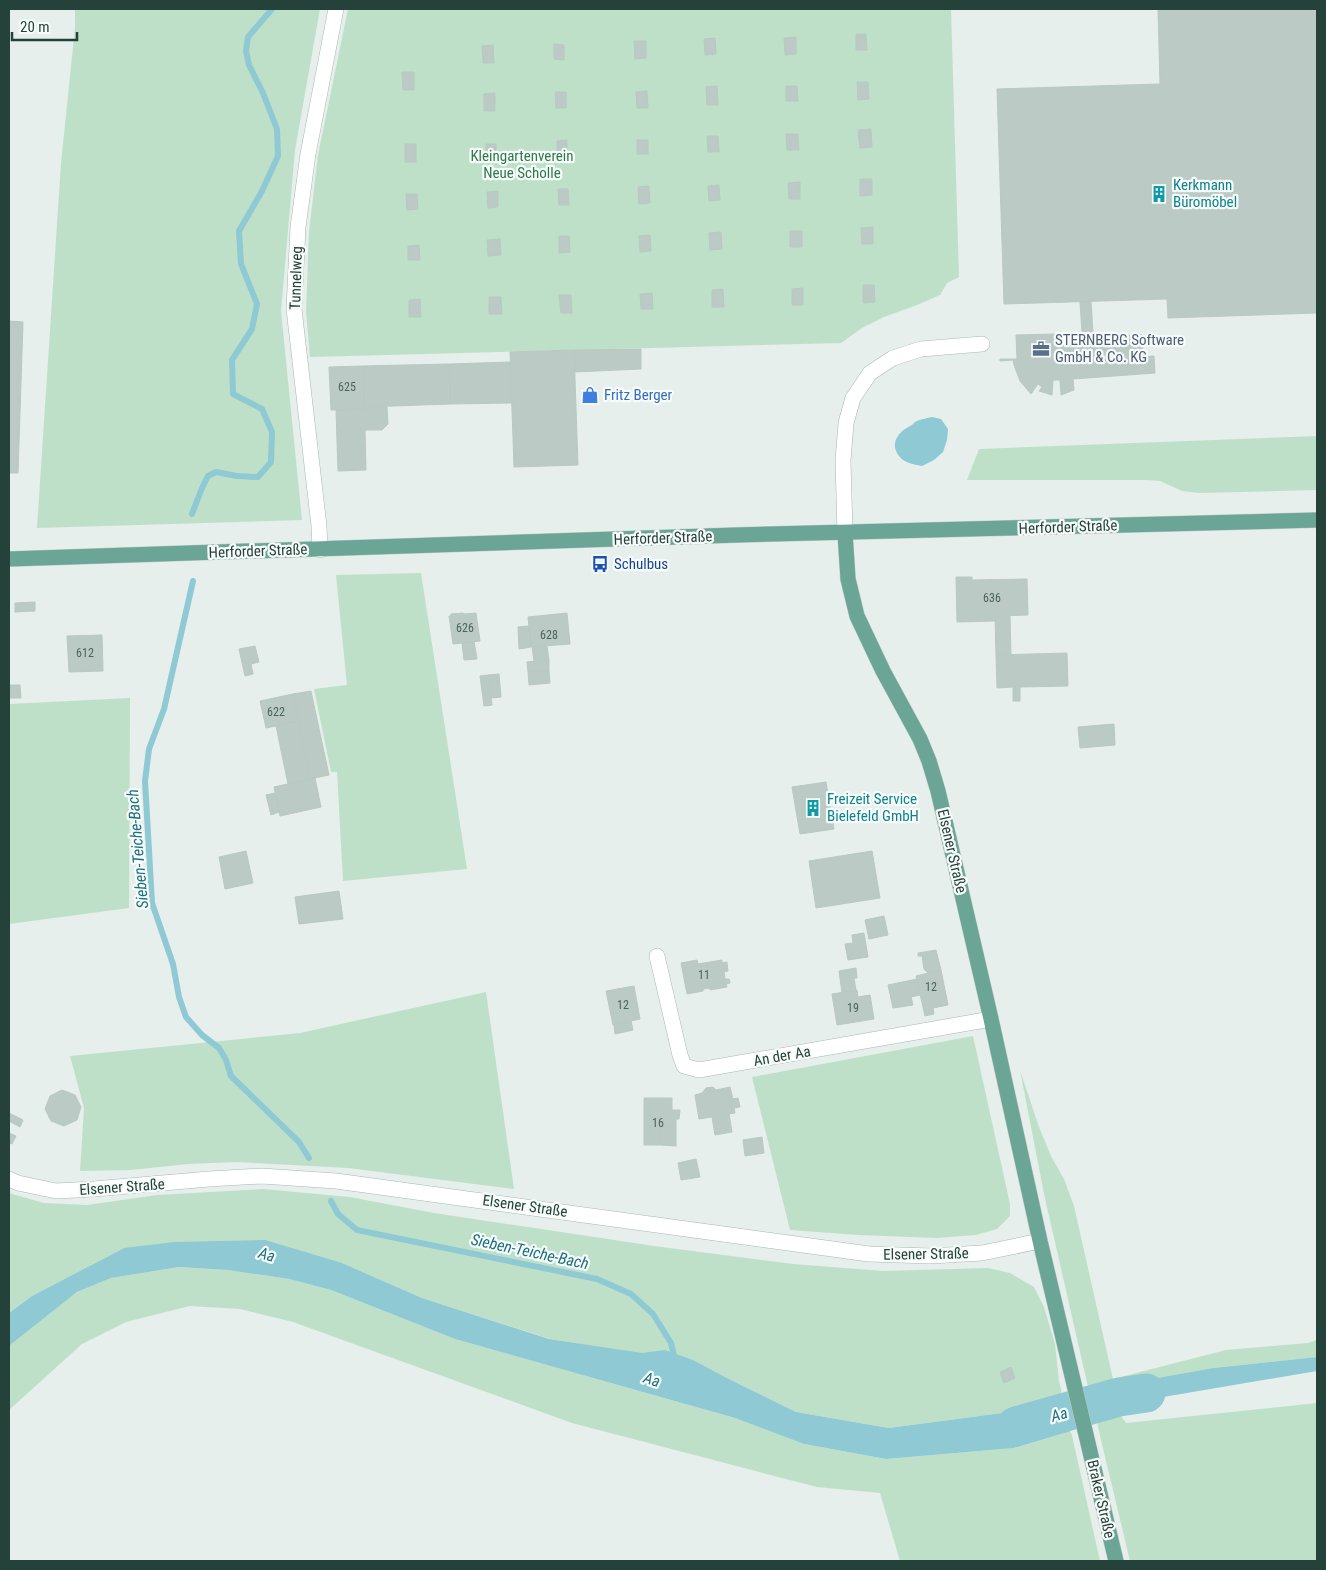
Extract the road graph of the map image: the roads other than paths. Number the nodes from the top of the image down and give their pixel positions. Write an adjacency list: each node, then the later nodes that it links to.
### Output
1 (336, 9): 5 (street, Tunnelweg)
2 (982, 344): 4 (street)
3 (1317, 520): 4 (main road, Herforder Straße)
4 (845, 533): 5 (main road, Herforder Straße); 8 (main road, Elsener Straße)
5 (320, 550): 6 (main road, Herforder Straße)
6 (9, 559)
7 (657, 956): 8 (street, An der Aa)
8 (991, 1019): 10 (main road, Elsener Straße)
9 (9, 1179): 10 (street, Elsener Straße)
10 (1040, 1241): 11 (main road, Elsener Straße)
11 (1072, 1378): 12 (main road, Braker Straße)
12 (1116, 1561)

